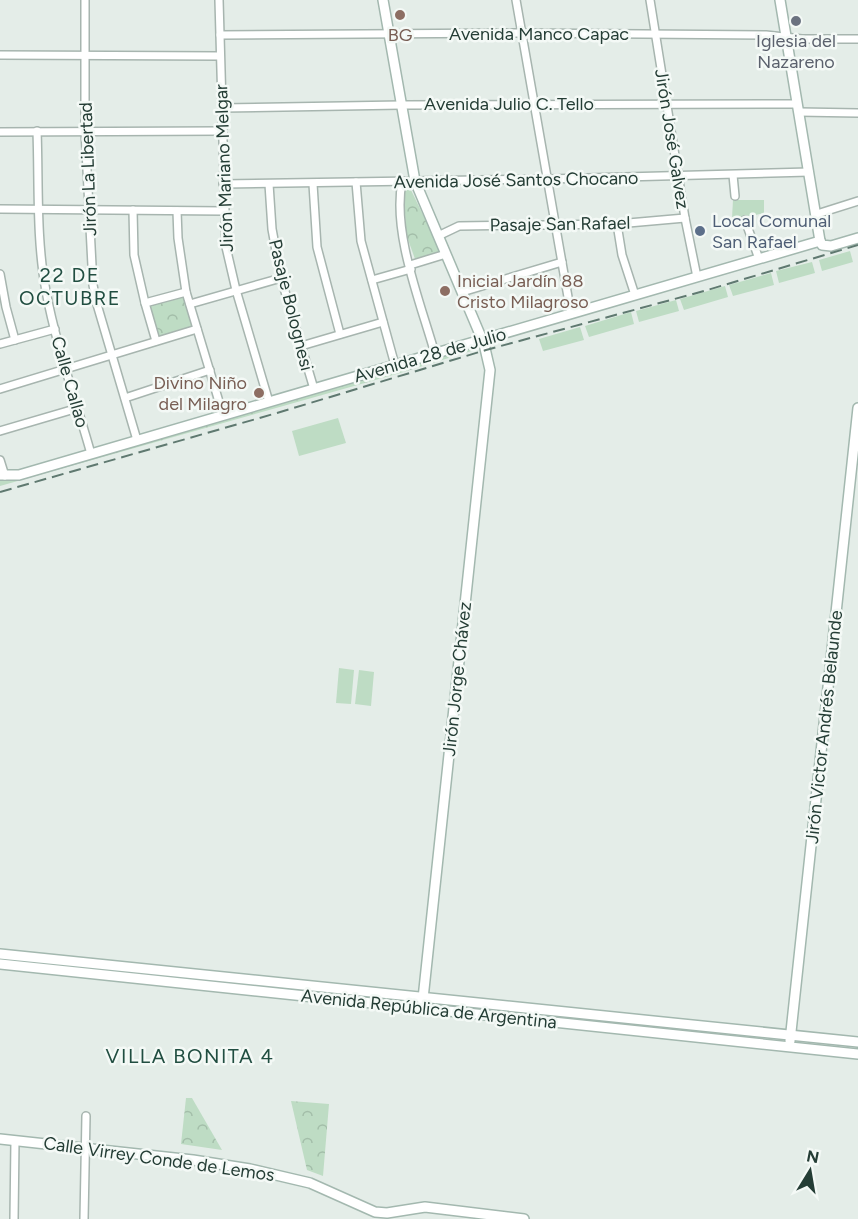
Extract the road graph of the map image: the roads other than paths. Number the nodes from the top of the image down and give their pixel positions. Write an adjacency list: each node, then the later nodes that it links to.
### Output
1 (85, 0): 14 (street, Jirón La Libertad)
2 (219, 0): 10 (street, Jirón Mariano Melgar)
3 (383, 0): 8 (street, Jirón Jorge Chávez)
4 (516, 0): 7 (street)
5 (650, 0): 9 (street, Jirón José Galvez)
6 (780, 0): 11 (street)
7 (522, 33): 8 (street, Avenida Manco Capac); 9 (street, Avenida Manco Capac); 18 (street)
8 (389, 34): 10 (street, Avenida Manco Capac); 17 (street, Jirón Jorge Chávez)
9 (656, 34): 11 (street, Avenida Manco Capac); 16 (street, Jirón José Galvez)
10 (220, 35): 15 (street, Jirón Mariano Melgar)
11 (786, 37): 12 (street, Avenida Manco Capac); 20 (street)
12 (858, 39)
13 (0, 55): 14 (street)
14 (85, 55): 15 (street); 22 (street, Jirón La Libertad)
15 (220, 56): 19 (street, Jirón Mariano Melgar)
16 (666, 104): 18 (street, Avenida Julio C. Tello); 20 (street, Avenida Julio C. Tello); 28 (street, Jirón José Galvez)
17 (401, 105): 18 (street, Avenida Julio C. Tello); 19 (street, Avenida Julio C. Tello); 30 (street, Jirón Jorge Chávez)
18 (536, 105): 29 (street)
19 (222, 108): 23 (street, Jirón Mariano Melgar)
20 (798, 108): 21 (street, Avenida Julio C. Tello); 26 (street)
21 (858, 113)
22 (85, 131): 23 (street); 25 (street); 40 (street, Jirón La Libertad)
23 (222, 131): 33 (street, Jirón Mariano Melgar)
24 (0, 132): 25 (street)
25 (37, 132): 39 (street, Calle Callao)
26 (809, 172): 27 (street, Avenida José Santos Chocano); 44 (street)
27 (733, 175): 28 (street, Avenida José Santos Chocano); 36 (street)
28 (678, 176): 29 (street, Avenida José Santos Chocano); 45 (street, Jirón José Galvez)
29 (549, 179): 30 (street, Avenida José Santos Chocano); 47 (street)
30 (415, 181): 32 (street, Avenida José Santos Chocano); 49 (street, Jirón Jorge Chávez)
31 (356, 182): 32 (street, Avenida José Santos Chocano); 35 (street, Avenida José Santos Chocano); 59 (street)
32 (402, 182): 55 (street)
33 (223, 184): 34 (street, Avenida José Santos Chocano); 43 (street, Jirón Mariano Melgar)
34 (269, 184): 35 (street, Avenida José Santos Chocano); 58 (street, Pasaje Bolognesi)
35 (313, 184): 70 (street)
36 (735, 196)
37 (858, 201): 44 (street)
38 (0, 209): 39 (street)
39 (39, 210): 40 (street); 68 (street, Calle Callao)
40 (89, 210): 41 (street); 77 (street, Jirón La Libertad)
41 (133, 210): 42 (street); 64 (street)
42 (177, 211): 43 (street); 61 (street)
43 (224, 211): 60 (street, Jirón Mariano Melgar)
44 (817, 214): 51 (street)
45 (685, 218): 48 (street, Pasaje San Rafael); 57 (street, Jirón José Galvez)
46 (745, 220): 53 (street)
47 (556, 225): 48 (street, Pasaje San Rafael); 49 (street, Pasaje San Rafael); 54 (street)
48 (617, 225): 63 (street)
49 (438, 236): 52 (street, Jirón Jorge Chávez)
50 (858, 238): 51 (street, Avenida 28 de Julio)
51 (820, 241): 53 (street, Avenida 28 de Julio)
52 (446, 254): 55 (street); 62 (street, Jirón Jorge Chávez)
53 (759, 259): 57 (street, Avenida 28 de Julio)
54 (562, 262): 62 (street); 66 (street)
55 (411, 267): 59 (street); 76 (street)
56 (0, 274): 71 (street)
57 (697, 277): 63 (street, Avenida 28 de Julio)
58 (281, 278): 60 (street); 75 (street, Pasaje Bolognesi)
59 (372, 280): 67 (street)
60 (236, 290): 65 (street); 84 (street, Jirón Mariano Melgar)
61 (186, 292): 64 (street); 65 (street)
62 (462, 292): 72 (street, Jirón Jorge Chávez)
63 (635, 295): 66 (street, Avenida 28 de Julio)
64 (145, 303): 73 (street)
65 (190, 304): 69 (street)
66 (571, 314): 72 (street, Avenida 28 de Julio)
67 (383, 322): 70 (street); 78 (street)
68 (55, 329): 71 (street); 79 (street, Calle Callao)
69 (197, 329): 73 (street); 80 (street)
70 (340, 334): 75 (street)
71 (15, 340): 74 (street)
72 (482, 340): 76 (street, Avenida 28 de Julio); 96 (street, Jirón Jorge Chávez)
73 (156, 341): 77 (street)
74 (0, 344)
75 (301, 346): 82 (street, Pasaje Bolognesi)
76 (435, 354): 78 (street, Avenida 28 de Julio)
77 (112, 355): 79 (street); 83 (street, Jirón La Libertad)
78 (395, 365): 82 (street, Avenida 28 de Julio)
79 (66, 369): 81 (street); 85 (street, Calle Callao)
80 (210, 370): 83 (street); 87 (street)
81 (0, 389)
82 (314, 389): 84 (street, Avenida 28 de Julio)
83 (124, 398): 89 (street, Jirón La Libertad)
84 (269, 402): 87 (street, Avenida 28 de Julio)
85 (78, 408): 88 (street); 91 (street, Calle Callao)
86 (858, 408): 90 (street, Jirón Victor Andrés Belaunde)
87 (223, 416): 89 (street, Avenida 28 de Julio)
88 (0, 431)
89 (137, 440): 91 (street, Avenida 28 de Julio)
90 (856, 442): 100 (street, Jirón Victor Andrés Belaunde)
91 (91, 454): 93 (street, Avenida 28 de Julio)
92 (0, 460): 93 (street)
93 (2, 476)
94 (0, 954): 96 (street, Avenida República de Argentina)
95 (0, 964): 97 (street, Avenida República de Argentina)
96 (423, 998): 97 (street, Jirón Jorge Chávez); 98 (street, Avenida República de Argentina)
97 (422, 1008): 99 (street, Avenida República de Argentina)
98 (613, 1017): 99 (street); 100 (street, Avenida República de Argentina)
99 (612, 1028): 102 (street, Avenida República de Argentina)
100 (790, 1035): 101 (street, Avenida República de Argentina); 102 (street, Jirón Victor Andrés Belaunde)
101 (858, 1042)
102 (789, 1046): 103 (street, Avenida República de Argentina)
103 (858, 1054)
104 (86, 1116): 107 (street)
105 (0, 1139): 106 (street, Calle Virrey Conde de Lemos)
106 (15, 1141): 107 (street, Calle Virrey Conde de Lemos); 109 (street)
107 (85, 1148): 108 (street, Calle Virrey Conde de Lemos); 110 (street)
108 (393, 1216): 111 (street)
109 (14, 1219)
110 (84, 1219)
111 (524, 1219)

